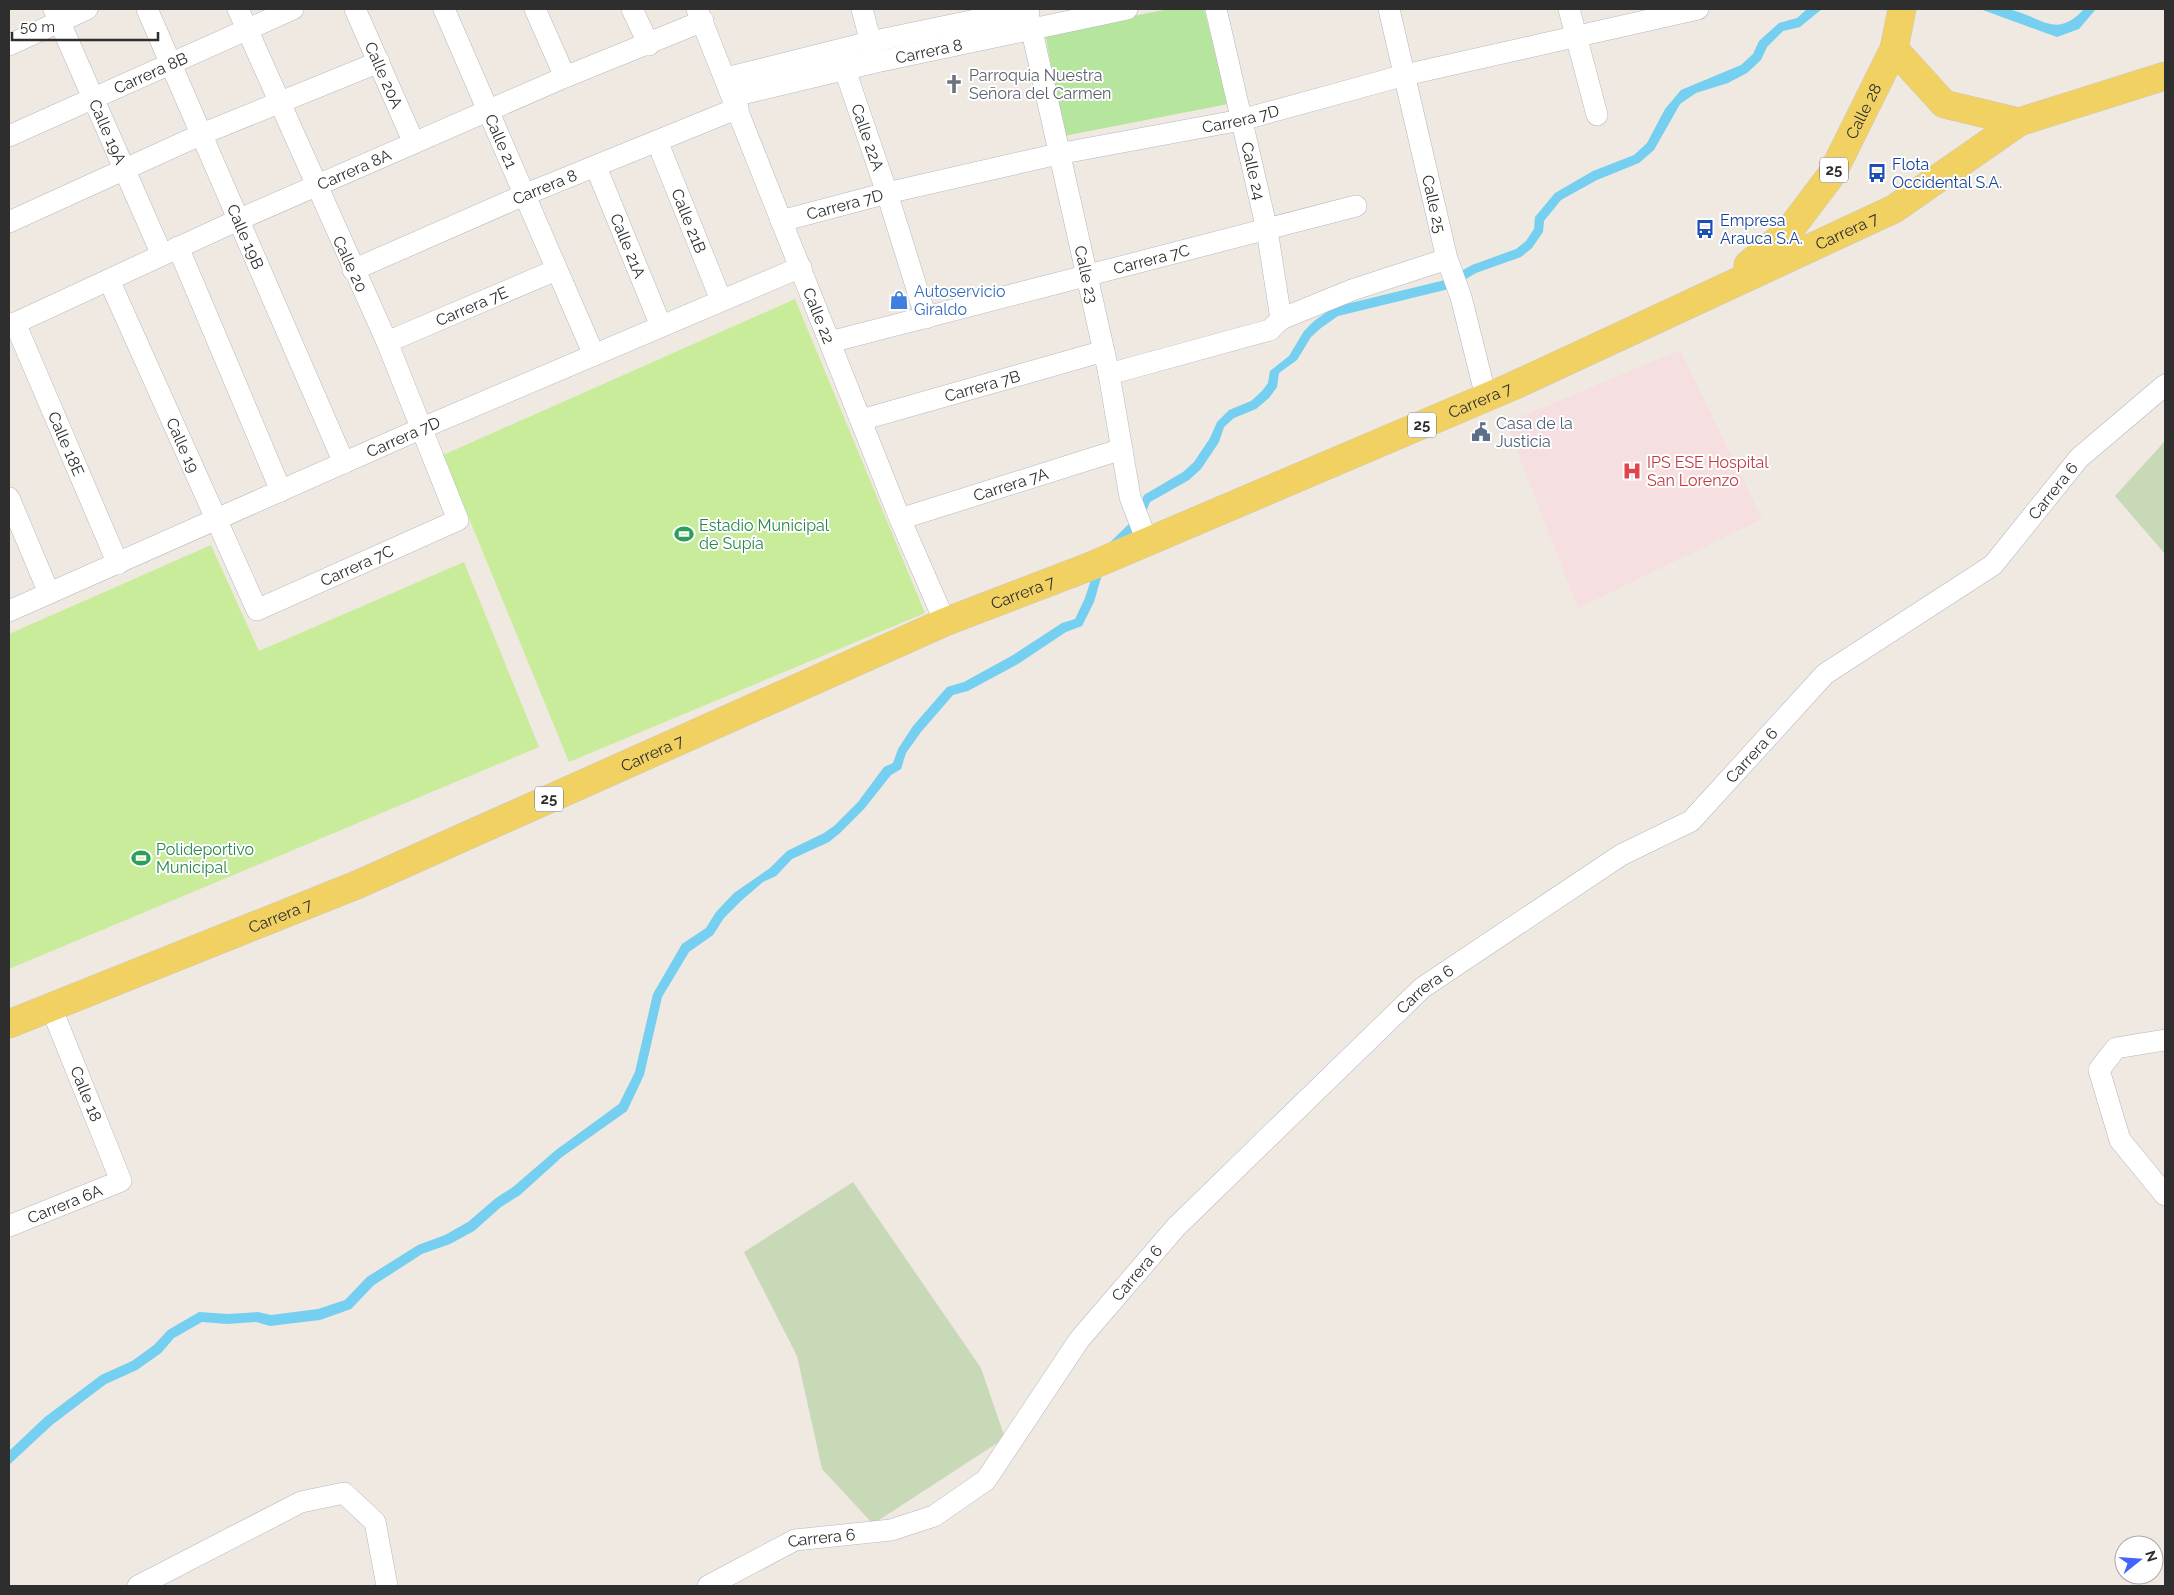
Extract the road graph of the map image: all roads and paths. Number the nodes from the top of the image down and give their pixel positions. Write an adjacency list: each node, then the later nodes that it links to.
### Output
1 (87, 9): 17 (street)
2 (147, 9): 25 (street, Calle 19B)
3 (238, 9): 19 (street, Calle 20)
4 (293, 9): 19 (street, Carrera 8B)
5 (355, 9): 26 (street, Calle 20A)
6 (444, 9): 34 (street, Calle 21)
7 (535, 9): 30 (street)
8 (632, 9): 21 (street)
9 (862, 9): 24 (street)
10 (1127, 9): 15 (street, Carrera 8)
11 (1216, 9): 36 (street, Calle 24)
12 (1389, 9): 28 (street, Calle 25)
13 (1569, 9): 20 (street)
14 (1698, 9): 20 (street, Carrera 7D)
15 (1029, 14): 24 (street, Carrera 8); 42 (street, Calle 23)
16 (1901, 14): 23 (main road, Calle 28 / 25)
17 (57, 15): 22 (street); 32 (street, Calle 19A)
18 (700, 15): 21 (street, Carrera 8A); 31 (street, Calle 22)
19 (247, 28): 25 (street, Carrera 8B); 33 (street, Calle 20)
20 (1575, 35): 28 (street, Carrera 7D); 35 (street)
21 (648, 44): 30 (street, Carrera 8A)
22 (9, 45)
23 (1894, 48): 37 (main road); 60 (main road, Calle 28 / 25)
24 (873, 52): 27 (street, Carrera 8); 31 (street, Carrera 8)
25 (172, 62): 32 (street, Carrera 8B); 38 (street, Calle 19B)
26 (379, 62): 33 (street); 41 (street, Calle 20A)
27 (845, 70): 31 (street, Carrera 8); 46 (street, Calle 22A)
28 (1405, 75): 36 (street, Carrera 7D); 54 (street, Calle 25)
29 (2165, 76): 37 (main road, Carrera 7)
30 (565, 77): 34 (street, Carrera 8A)
31 (732, 94): 40 (street, Carrera 8); 50 (street, Calle 22)
32 (94, 98): 39 (street, Carrera 8B); 44 (street, Calle 19A)
33 (280, 102): 38 (street); 45 (street, Calle 20)
34 (488, 111): 41 (street, Carrera 8A); 47 (street, Calle 21)
35 (1597, 115)
36 (1241, 120): 42 (street, Carrera 7D); 52 (street, Calle 24)
37 (2019, 122): 60 (main road, Carrera 7)
38 (202, 134): 44 (street); 49 (street, Calle 19B)
39 (9, 136)
40 (657, 141): 43 (street, Carrera 8); 61 (street, Calle 21B)
41 (414, 143): 45 (street, Carrera 8A)
42 (1058, 154): 46 (street, Carrera 7D); 58 (street, Calle 23)
43 (596, 167): 47 (street, Carrera 8); 65 (street, Calle 21A)
44 (124, 171): 51 (street); 53 (street, Calle 19A)
45 (315, 186): 49 (street, Carrera 8A); 56 (street, Calle 20)
46 (887, 193): 50 (street, Carrera 7D); 62 (street, Calle 22A)
47 (524, 195): 56 (street, Carrera 8); 57 (street, Calle 21)
48 (1356, 206): 52 (street, Carrera 7C)
49 (240, 218): 53 (street, Carrera 8A); 76 (street, Calle 19B)
50 (781, 221): 55 (street, Calle 22)
51 (9, 222)
52 (1266, 230): 58 (street, Carrera 7C); 64 (street, Calle 24)
53 (170, 251): 59 (street, Carrera 8A); 77 (street, Calle 19A)
54 (1448, 263): 64 (street); 72 (street, Calle 25)
55 (801, 267): 61 (street, Carrera 7D); 67 (street, Calle 22)
56 (353, 270): 66 (street, Calle 20)
57 (556, 270): 66 (street, Carrera 7E); 69 (street, Calle 21)
58 (1086, 275): 62 (street, Carrera 7C); 68 (street, Calle 23)
59 (109, 280): 63 (street, Carrera 8A); 79 (street, Calle 19)
60 (1720, 288): 72 (main road, Carrera 7 / 25)
61 (720, 300): 65 (street, Carrera 7D)
62 (926, 318): 67 (street, Carrera 7C)
63 (12, 325): 83 (street, Calle 18E)
64 (1276, 325): 70 (street)
65 (661, 326): 69 (street, Carrera 7D)
66 (387, 342): 74 (street, Calle 20)
67 (830, 342): 73 (street, Calle 22)
68 (1104, 351): 70 (street, Calle 23); 73 (street, Carrera 7B)
69 (594, 355): 74 (street, Carrera 7D)
70 (1109, 374): 75 (street, Calle 23)
71 (2165, 385): 96 (street, Carrera 6)
72 (1486, 398): 82 (main road, Carrera 7 / 25)
73 (861, 420): 80 (street, Calle 22)
74 (420, 429): 76 (street, Carrera 7D); 81 (street, Calle 20)
75 (1122, 448): 80 (street, Carrera 7A); 82 (street, Calle 23)
76 (344, 463): 77 (street, Carrera 7D)
77 (281, 491): 79 (street, Carrera 7D)
78 (9, 498): 84 (street)
79 (216, 519): 83 (street, Carrera 7D); 85 (street, Calle 19)
80 (900, 519): 87 (street, Calle 22)
81 (458, 520): 85 (street, Carrera 7C)
82 (1144, 535): 87 (main road, Carrera 7 / 25)
83 (118, 564): 84 (street, Carrera 7D)
84 (49, 593): 86 (street, Carrera 7D)
85 (257, 610)
86 (9, 611)
87 (945, 622): 88 (main road, Carrera 7 / 25)
88 (51, 1007): 89 (main road, Carrera 7 / 25); 91 (street, Calle 18)
89 (9, 1024)
90 (2165, 1040): 92 (street)
91 (121, 1181): 93 (street, Carrera 6A)
92 (2165, 1195)
93 (9, 1226)
94 (138, 1586): 95 (street)
95 (387, 1586)
96 (708, 1586)

